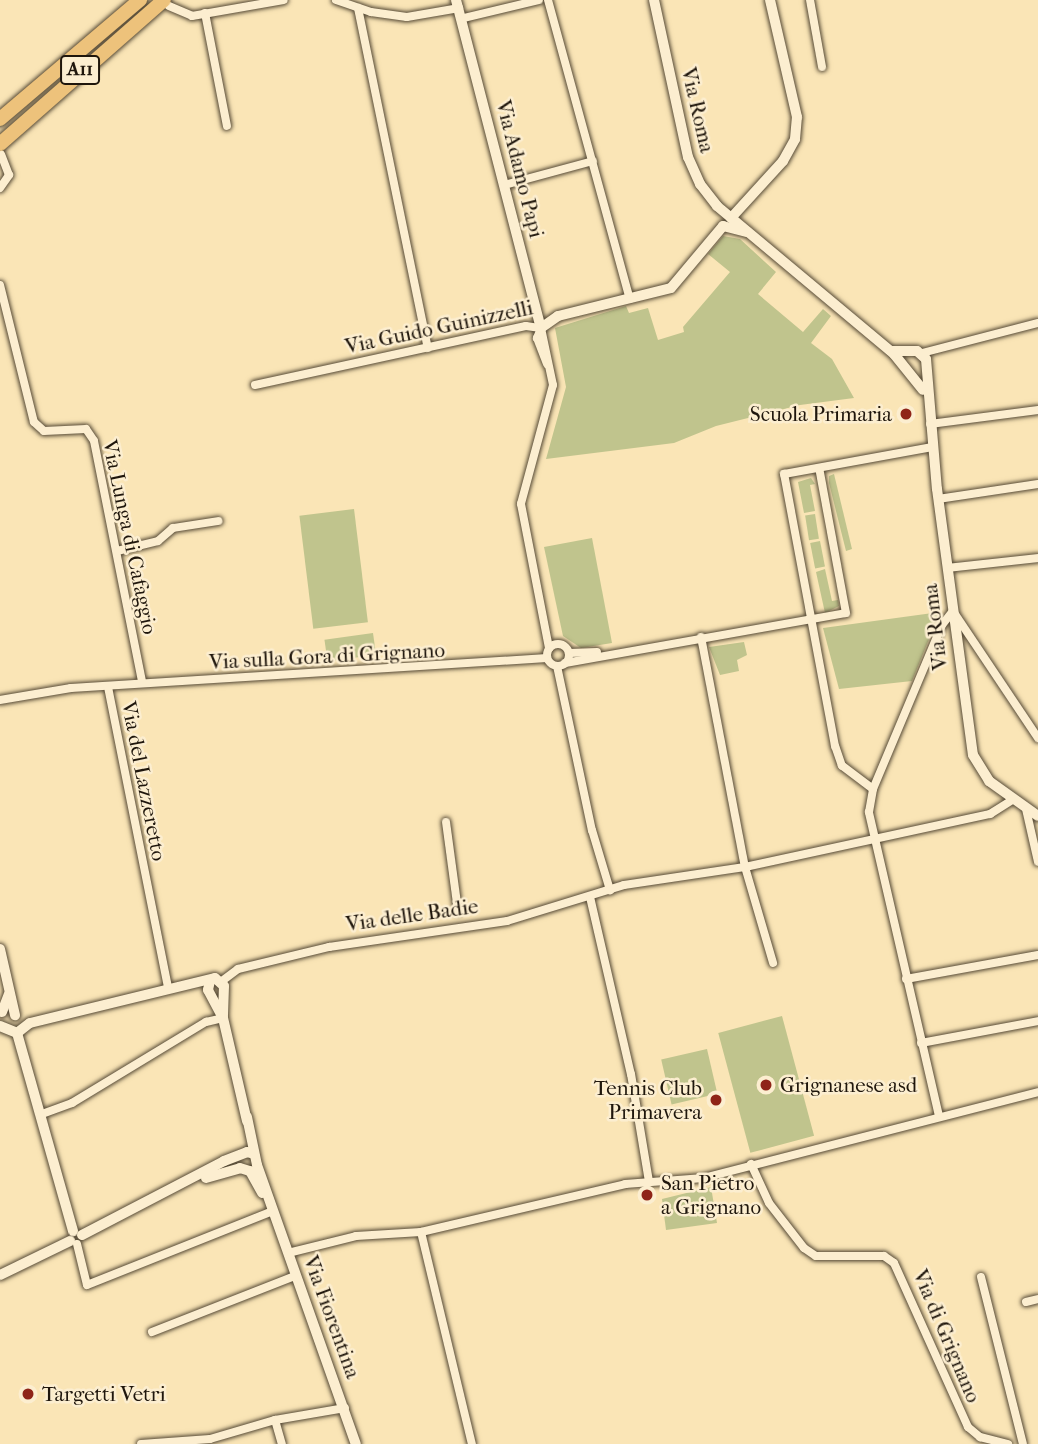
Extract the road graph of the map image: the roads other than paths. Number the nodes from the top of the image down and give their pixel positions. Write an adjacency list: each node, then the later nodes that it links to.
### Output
1 (140, 0): 14 (highway, A11)
2 (284, 0): 12 (street)
3 (336, 0): 10 (street)
4 (539, 0): 11 (street)
5 (548, 0): 17 (street)
6 (654, 0): 20 (street, Via Roma)
7 (770, 0): 20 (street, Via Guido Guinizzelli)
8 (810, 0): 13 (street)
9 (167, 3): 12 (street); 16 (highway, A11)
10 (358, 8): 11 (street); 25 (street)
11 (460, 9): 18 (street, Via Adamo Papi)
12 (205, 13): 15 (street)
13 (822, 66)
14 (0, 119)
15 (227, 126)
16 (1, 149): 19 (street)
17 (593, 161): 18 (street); 22 (street)
18 (503, 185): 24 (street, Via Adamo Papi)
19 (0, 188)
20 (727, 222): 22 (street, Via Guido Guinizzelli); 26 (street, Via Roma)
21 (0, 285): 41 (street, Via Lunga di Cafaggio)
22 (630, 299): 24 (street, Via Guido Guinizzelli)
23 (1038, 323): 28 (street)
24 (541, 328): 25 (street, Via Guido Guinizzelli); 47 (street)
25 (428, 348): 32 (street, Via Guido Guinizzelli)
26 (891, 352): 27 (street); 29 (street, Via Roma)
27 (908, 354): 28 (street); 29 (street)
28 (922, 354): 30 (street, Via Roma)
29 (904, 366): 31 (street, Via Roma)
30 (925, 368): 31 (street); 33 (street, Via Roma)
31 (914, 374): 33 (street, Via Roma)
32 (255, 385)
33 (927, 403): 35 (street, Via Roma)
34 (1038, 410): 35 (street)
35 (930, 424): 36 (street, Via Roma)
36 (933, 447): 37 (street); 39 (street, Via Roma)
37 (819, 468): 45 (street); 45 (street)
38 (1038, 484): 39 (street)
39 (938, 499): 43 (street, Via Roma)
40 (218, 522): 41 (street)
41 (117, 551): 52 (street, Via Lunga di Cafaggio)
42 (1038, 558): 43 (street)
43 (947, 568): 44 (street, Via Roma)
44 (953, 611): 55 (street); 56 (street); 57 (street, Via Roma)
45 (811, 620): 46 (street); 56 (street)
46 (701, 637): 48 (street); 63 (street)
47 (553, 646): 49 (street); 50 (street)
48 (616, 651): 49 (street); 51 (street)
49 (569, 653): 51 (street)
50 (547, 658): 51 (street); 52 (street, Via sulla Gora di Grignano)
51 (561, 664): 64 (street)
52 (142, 682): 53 (street, Via sulla Gora di Grignano)
53 (108, 687): 54 (street, Via del Lazzeretto); 71 (street, Via del Lazzeretto)
54 (0, 700)
55 (1038, 738)
56 (873, 789): 61 (street)
57 (1012, 800): 58 (street, Via Roma); 61 (street, Via delle Badie)
58 (1026, 809): 59 (street, Via Roma); 62 (street)
59 (1038, 816)
60 (446, 822): 66 (street)
61 (873, 841): 63 (street, Via delle Badie); 70 (street)
62 (1038, 862)
63 (745, 867): 64 (street, Via delle Badie); 69 (street)
64 (610, 890): 65 (street, Via delle Badie)
65 (590, 897): 72 (street, Via delle Badie); 84 (street)
66 (458, 911)
67 (0, 949): 73 (street)
68 (1038, 955): 70 (street)
69 (773, 963)
70 (906, 979): 78 (street)
71 (168, 988): 72 (street, Via delle Badie); 77 (street, Via delle Badie)
72 (215, 988): 75 (street)
73 (9, 994): 74 (street); 77 (street)
74 (1, 1013): 77 (street)
75 (223, 1018): 80 (street); 82 (street)
76 (1038, 1021): 78 (street)
77 (14, 1026): 80 (street)
78 (921, 1043): 81 (street)
79 (1038, 1092): 81 (street)
80 (42, 1114): 87 (street)
81 (939, 1116): 83 (street)
82 (248, 1161): 85 (street, Via Fiorentina); 87 (street)
83 (751, 1164): 84 (street); 102 (street, Via di Grignano)
84 (649, 1181): 86 (street)
85 (272, 1208): 87 (street); 88 (street, Via Fiorentina)
86 (421, 1232): 88 (street); 101 (street)
87 (76, 1238): 89 (street)
88 (288, 1253): 90 (street, Via Fiorentina)
89 (0, 1275)
90 (295, 1276): 94 (street); 95 (street, Via Fiorentina)
91 (981, 1277): 103 (street)
92 (1038, 1299): 93 (street)
93 (1026, 1302)
94 (152, 1332)
95 (345, 1408): 96 (street); 100 (street, Via Fiorentina)
96 (275, 1420): 97 (street); 99 (street)
97 (193, 1442): 98 (street)
98 (141, 1444)
99 (282, 1444)
100 (356, 1444)
101 (472, 1444)
102 (1008, 1444)
103 (1023, 1444)

